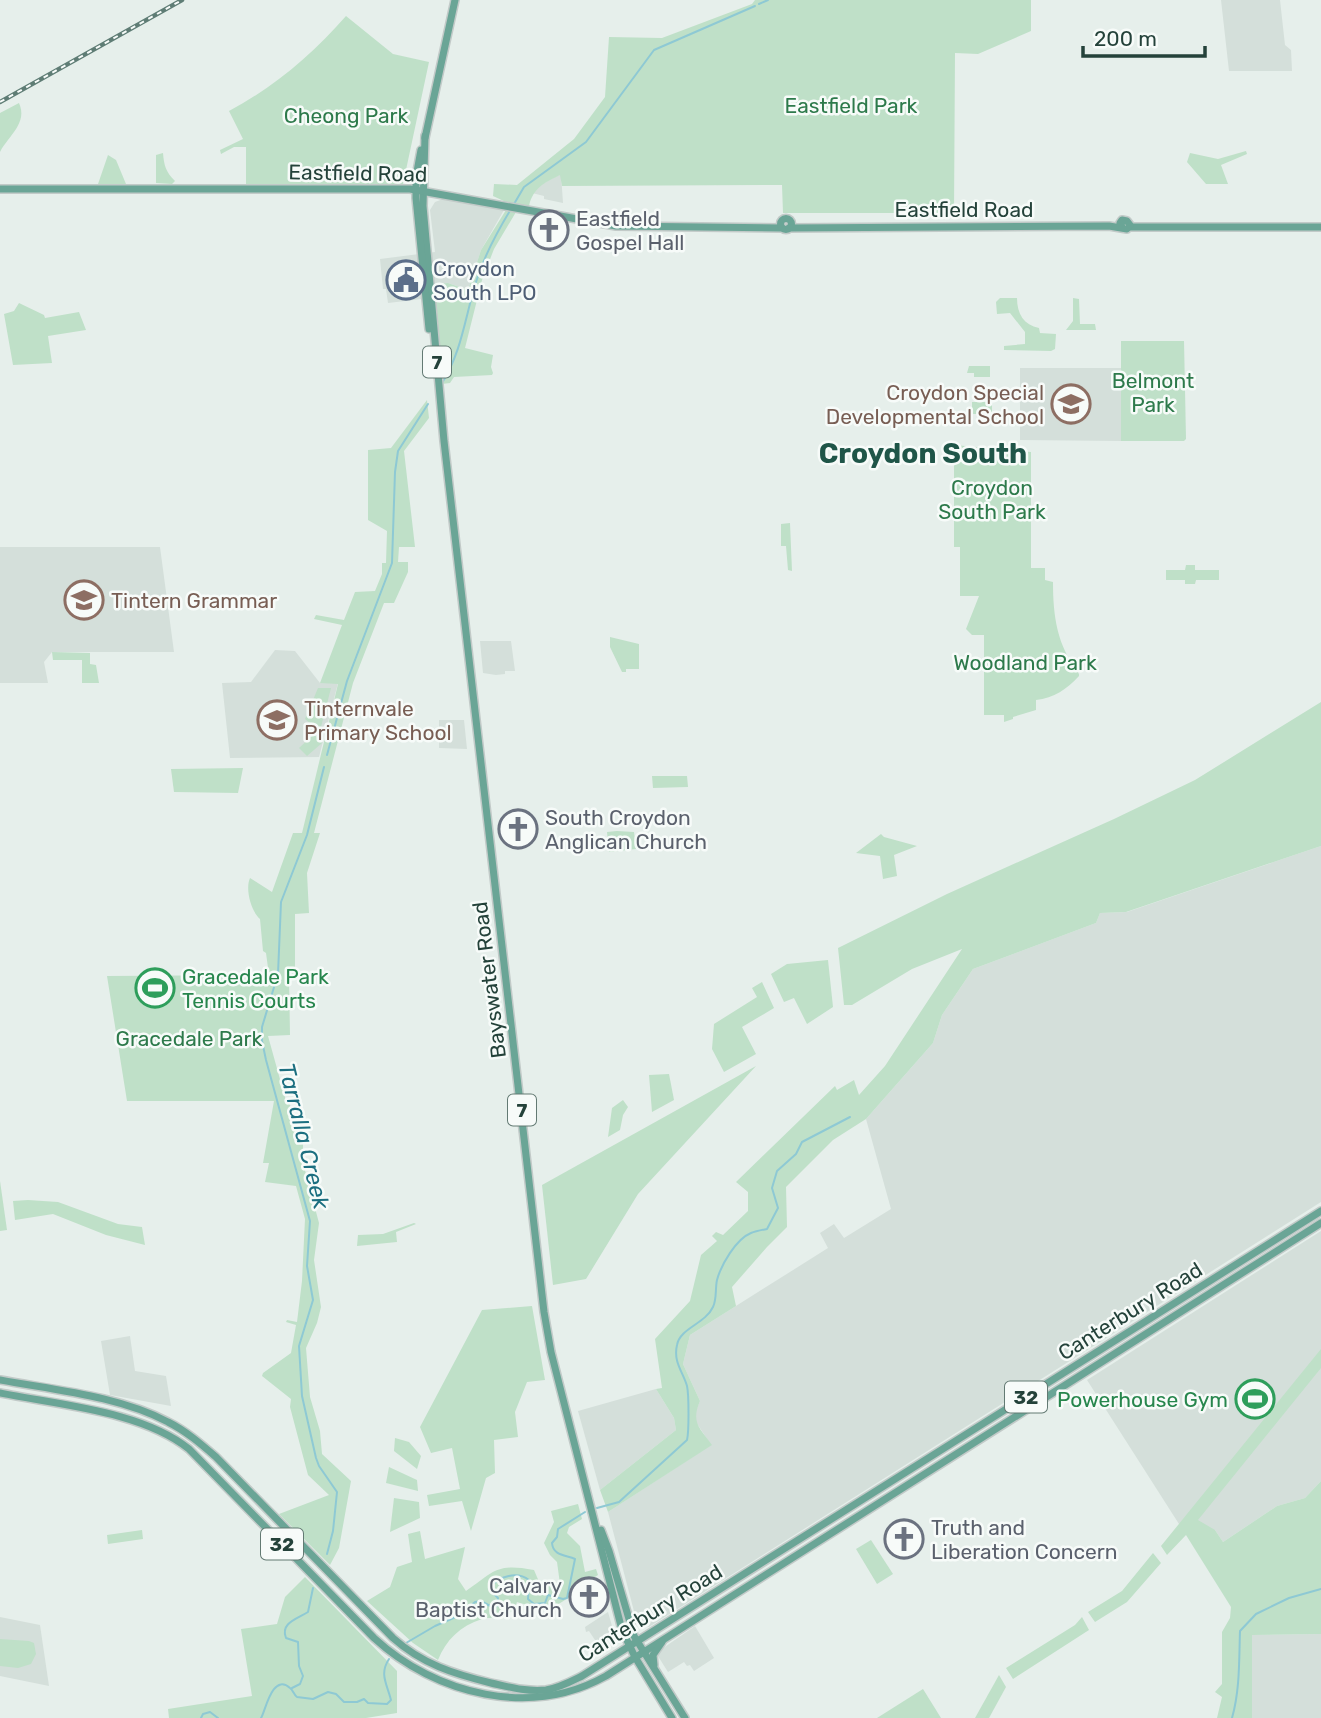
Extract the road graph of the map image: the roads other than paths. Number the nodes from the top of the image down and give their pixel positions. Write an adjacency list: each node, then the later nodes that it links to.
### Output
1 (455, 0): 2 (main road, Bayswater Road / 7)
2 (425, 136): 3 (main road, Bayswater Road / 7); 4 (main road, Bayswater Road / 7)
3 (424, 166): 7 (main road, Bayswater Road / 7); 8 (main road)
4 (416, 177): 6 (main road); 7 (main road, Bayswater Road / 7)
5 (0, 189): 6 (main road, Eastfield Road)
6 (394, 189): 7 (main road, Eastfield Road); 9 (main road)
7 (419, 190): 8 (main road, Eastfield Road); 9 (main road, Bayswater Road / 7)
8 (441, 193): 9 (main road); 10 (main road, Eastfield Road)
9 (420, 209): 27 (main road, Bayswater Road / 7)
10 (1321, 227)
11 (1321, 1211): 13 (main road, Canterbury Road / 32)
12 (1321, 1223): 14 (main road, Canterbury Road / 32)
13 (1269, 1244): 14 (main road); 15 (main road, Canterbury Road / 32)
14 (1273, 1253): 16 (main road, Canterbury Road / 32)
15 (1135, 1329): 16 (main road); 23 (main road, Canterbury Road / 32)
16 (1143, 1336): 24 (main road, Canterbury Road / 32)
17 (0, 1380): 18 (main road, Canterbury Road / 32)
18 (38, 1387): 20 (main road); 21 (main road, Canterbury Road / 32)
19 (0, 1393): 20 (main road, Canterbury Road / 32)
20 (34, 1400): 22 (main road, Canterbury Road / 32)
21 (107, 1401): 22 (main road); 25 (main road, Canterbury Road / 32)
22 (107, 1415): 26 (main road, Canterbury Road / 32)
23 (919, 1464): 24 (main road); 30 (main road, Canterbury Road / 32)
24 (923, 1473): 31 (main road, Canterbury Road / 32)
25 (272, 1515): 26 (main road); 28 (main road, Canterbury Road / 32)
26 (263, 1525): 29 (main road, Canterbury Road / 32)
27 (606, 1549): 32 (main road, Bayswater Road / 7); 34 (main road, Bayswater Road / 7)
28 (333, 1577): 29 (main road); 44 (main road, Canterbury Road / 32)
29 (324, 1587): 45 (main road, Canterbury Road / 32)
30 (723, 1588): 31 (main road); 33 (main road, Canterbury Road / 32)
31 (730, 1596): 35 (main road, Canterbury Road / 32)
32 (626, 1612): 33 (main road); 36 (main road, Bayswater Road / 7)
33 (653, 1632): 36 (main road, Canterbury Road / 32)
34 (624, 1636): 37 (main road, Bayswater Road / 7); 40 (main road)
35 (667, 1636): 38 (main road, Canterbury Road / 32); 42 (main road)
36 (637, 1641): 37 (main road, Canterbury Road / 32); 38 (main road, Bayswater Road / 7)
37 (629, 1647): 39 (main road, Bayswater Road / 7); 40 (main road, Canterbury Road / 32)
38 (643, 1651): 39 (main road, Canterbury Road / 32); 42 (main road, Bayswater Road / 7)
39 (635, 1657): 41 (main road, Canterbury Road / 32); 43 (main road, Bayswater Road / 7)
40 (597, 1667): 44 (main road, Canterbury Road / 32)
41 (621, 1667): 43 (main road); 45 (main road, Canterbury Road / 32)
42 (655, 1670): 47 (main road, Bayswater Road / 7)
43 (654, 1689): 46 (main road, Bayswater Road / 7)
44 (526, 1690): 45 (main road)
45 (524, 1700)
46 (672, 1718)
47 (685, 1718)

